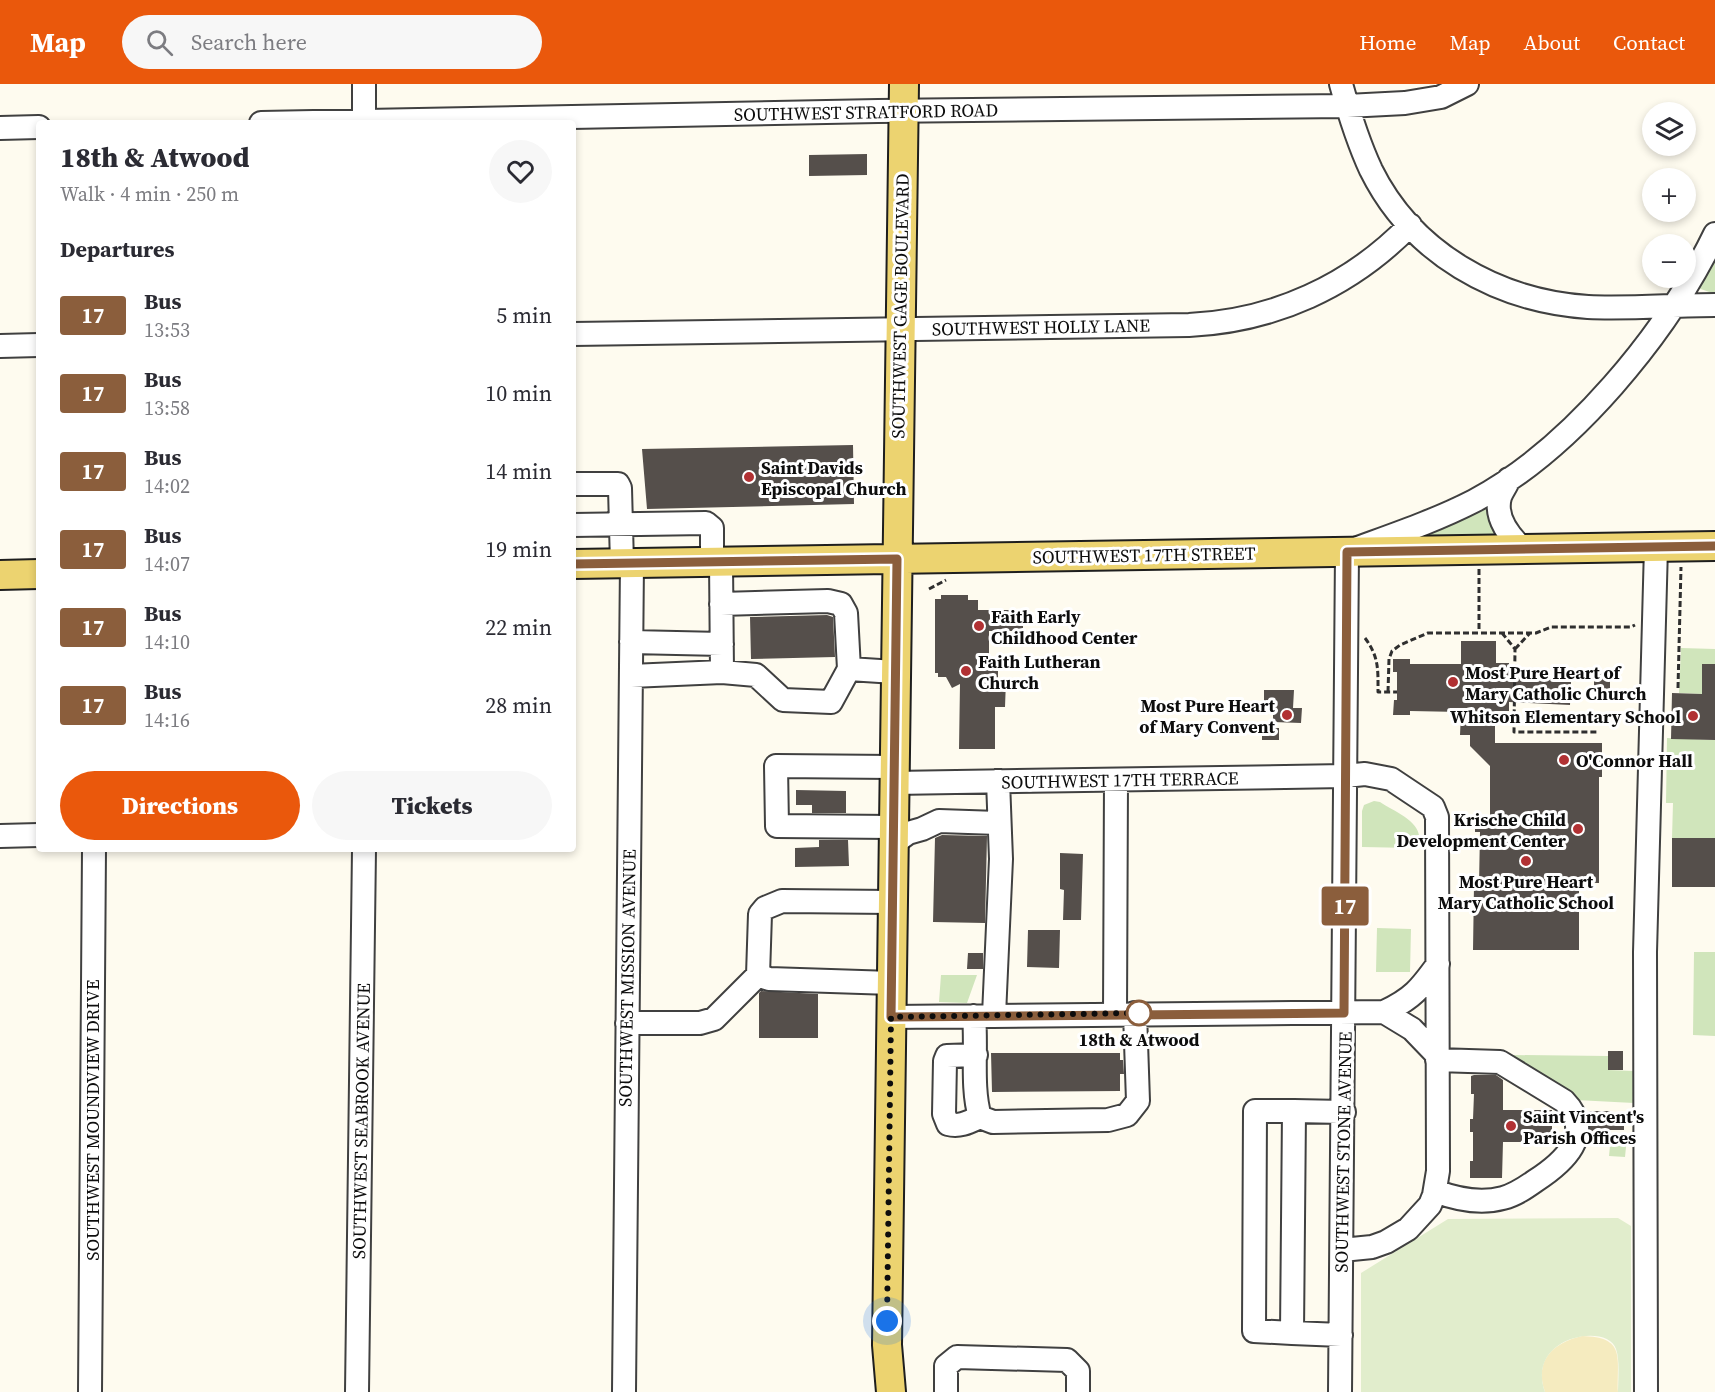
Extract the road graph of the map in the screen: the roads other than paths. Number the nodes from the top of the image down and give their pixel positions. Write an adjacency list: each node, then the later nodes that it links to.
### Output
1 (364, 84): 6 (street)
2 (1341, 84): 5 (street)
3 (1467, 84): 5 (street, SOUTHWEST STRATFORD ROAD)
4 (903, 98): 5 (street, SOUTHWEST STRATFORD ROAD); 7 (street, SOUTHWEST STRATFORD ROAD); 14 (main road, SOUTHWEST GAGE BOULEVARD)
5 (1347, 106): 10 (street)
6 (364, 120)
7 (409, 120)
8 (36, 127): 9 (street)
9 (0, 128)
10 (1410, 225): 12 (street); 14 (street, SOUTHWEST HOLLY LANE)
11 (1715, 234): 12 (street)
12 (1675, 305): 13 (street); 18 (street)
13 (1715, 305)
14 (899, 329): 15 (street, SOUTHWEST HOLLY LANE); 26 (main road, SOUTHWEST GAGE BOULEVARD)
15 (576, 334)
16 (36, 345): 17 (street)
17 (0, 346)
18 (1509, 479): 23 (street); 24 (street)
19 (576, 484): 20 (street, SOUTHWEST MISSION AVENUE)
20 (621, 524): 21 (street); 27 (street); 28 (street, SOUTHWEST MISSION AVENUE)
21 (576, 525)
22 (1715, 546): 25 (main road, SOUTHWEST 17TH STREET)
23 (1524, 550): 24 (main road, SOUTHWEST 17TH STREET); 25 (main road, SOUTHWEST 17TH STREET)
24 (1347, 552): 26 (main road, SOUTHWEST 17TH STREET); 40 (street, SOUTHWEST STONE AVENUE)
25 (1656, 557): 75 (street)
26 (897, 559): 27 (main road, SOUTHWEST 17TH STREET); 37 (main road, SOUTHWEST GAGE BOULEVARD)
27 (716, 562): 28 (main road, SOUTHWEST 17TH STREET); 32 (street)
28 (627, 563): 29 (main road, SOUTHWEST 17TH STREET); 33 (street, SOUTHWEST MISSION AVENUE)
29 (576, 564)
30 (36, 574): 31 (main road)
31 (0, 575)
32 (721, 604): 34 (street); 35 (street)
33 (631, 642): 34 (street); 38 (street, SOUTHWEST MISSION AVENUE)
34 (722, 644): 36 (street)
35 (849, 669): 36 (street); 37 (street)
36 (722, 672): 38 (street)
37 (895, 672): 39 (main road, SOUTHWEST GAGE BOULEVARD)
38 (631, 676): 58 (street, SOUTHWEST MISSION AVENUE)
39 (894, 775): 42 (street, SOUTHWEST 17TH TERRACE); 46 (main road, SOUTHWEST GAGE BOULEVARD); 46 (street, SOUTHWEST 17TH TERRACE)
40 (1345, 776): 41 (street, SOUTHWEST 17TH TERRACE); 50 (street, SOUTHWEST 17TH TERRACE); 55 (street, SOUTHWEST STONE AVENUE)
41 (1116, 780): 42 (street, SOUTHWEST 17TH TERRACE); 54 (street)
42 (998, 782): 43 (street)
43 (998, 823): 46 (street); 56 (street)
44 (0, 836): 45 (street)
45 (36, 836)
46 (893, 836): 49 (main road, SOUTHWEST GAGE BOULEVARD)
47 (94, 852): 68 (street, SOUTHWEST MOUNDVIEW DRIVE)
48 (364, 852): 69 (street, SOUTHWEST SEABROOK AVENUE)
49 (893, 902): 51 (street); 52 (main road, SOUTHWEST GAGE BOULEVARD)
50 (1438, 964): 53 (street); 60 (street)
51 (758, 975): 52 (street); 58 (street)
52 (892, 983): 57 (main road, SOUTHWEST GAGE BOULEVARD)
53 (1384, 1012): 55 (street); 60 (street)
54 (1125, 1013): 55 (street); 56 (street); 63 (street)
55 (1344, 1013): 62 (street, SOUTHWEST STONE AVENUE)
56 (984, 1016): 57 (street); 59 (street)
57 (891, 1017): 71 (main road, SOUTHWEST GAGE BOULEVARD)
58 (627, 1023): 70 (street, SOUTHWEST MISSION AVENUE)
59 (976, 1055): 63 (street); 63 (street)
60 (1437, 1057): 64 (street); 64 (street)
61 (1294, 1112): 62 (street); 66 (street); 66 (street)
62 (1344, 1112): 65 (street, SOUTHWEST STONE AVENUE)
63 (980, 1117)
64 (1435, 1191): 65 (street)
65 (1342, 1250): 67 (street, SOUTHWEST STONE AVENUE)
66 (1292, 1333): 67 (street)
67 (1341, 1335): 74 (street, SOUTHWEST STONE AVENUE)
68 (90, 1392)
69 (357, 1392)
70 (624, 1392)
71 (891, 1392)
72 (946, 1392): 73 (street)
73 (1078, 1392)
74 (1340, 1392)
75 (1646, 1392)

